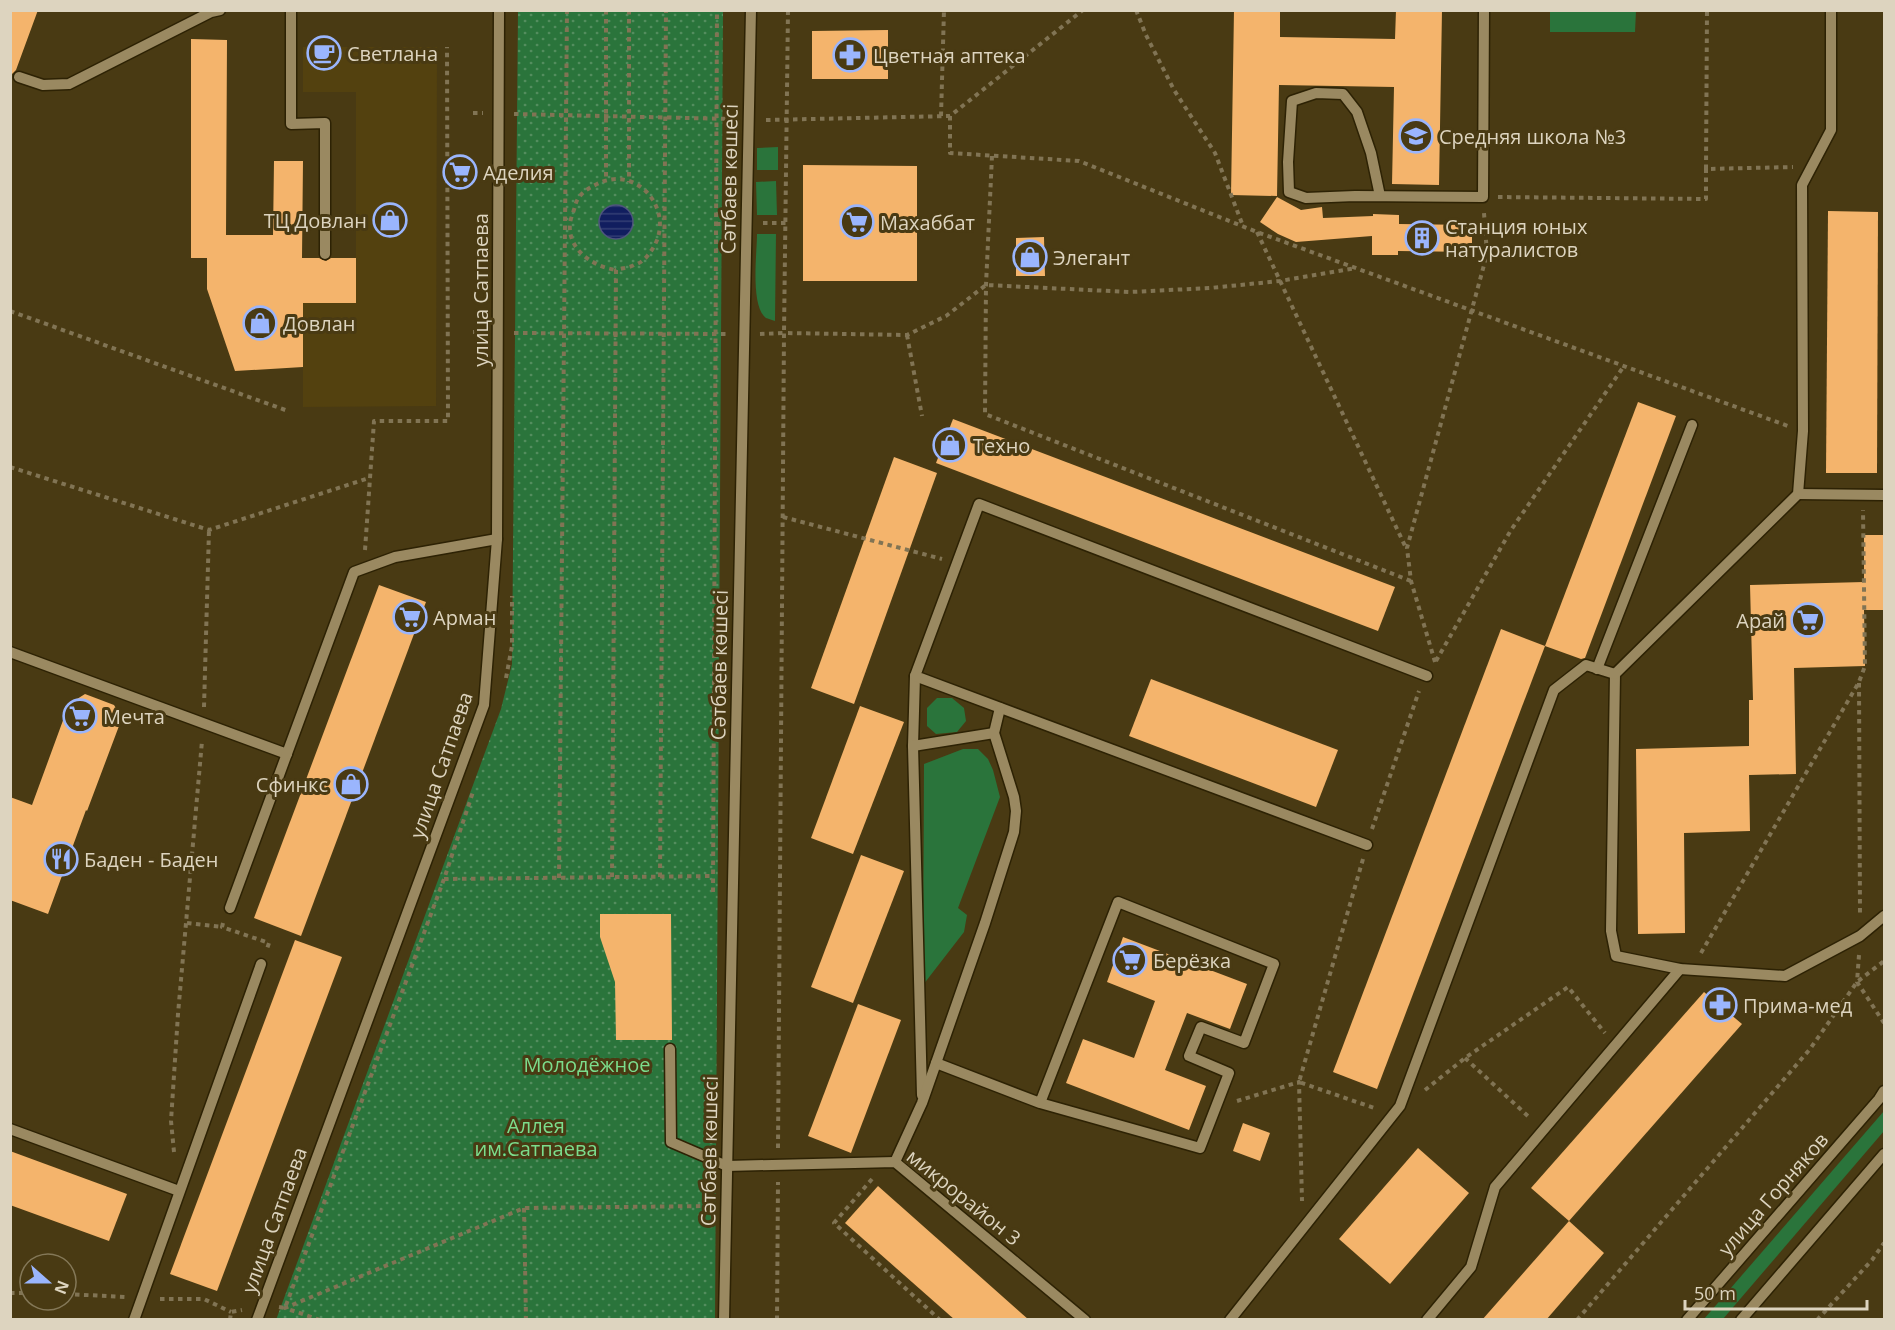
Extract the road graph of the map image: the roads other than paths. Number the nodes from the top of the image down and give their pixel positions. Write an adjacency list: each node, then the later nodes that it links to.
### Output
1 (220, 10): 7 (street)
2 (291, 10): 9 (street)
3 (499, 10): 13 (street, улица Сатпаева)
4 (751, 10): 36 (street, Сәтбаев көшесі)
5 (1484, 10): 8 (street)
6 (1831, 10): 11 (street)
7 (20, 77)
8 (1380, 196): 8 (street)
9 (325, 254)
10 (1692, 425): 15 (street)
11 (1798, 494): 12 (street); 16 (street)
12 (1884, 495)
13 (497, 538): 22 (street); 39 (street, улица Сатпаева)
14 (10, 652): 22 (street)
15 (1597, 669): 16 (street); 42 (street)
16 (1615, 674): 27 (street)
17 (915, 676): 18 (street); 19 (street); 21 (street)
18 (1427, 676)
19 (1000, 708): 20 (street); 23 (street)
20 (994, 733): 21 (street); 29 (street)
21 (913, 746): 31 (street)
22 (287, 754): 24 (street)
23 (1366, 845)
24 (230, 908)
25 (1884, 916): 27 (street)
26 (261, 964): 37 (street)
27 (1680, 969): 43 (street)
28 (670, 1049): 36 (street)
29 (936, 1063): 31 (street); 32 (street)
30 (1884, 1091): 44 (street, улица Горняков)
31 (922, 1103): 35 (street)
32 (1040, 1103): 32 (street)
33 (10, 1129): 37 (street)
34 (1884, 1154): 45 (street)
35 (891, 1162): 36 (street, микрорайон 3); 41 (street, микрорайон 3)
36 (727, 1166): 40 (street, Сәтбаев көшесі)
37 (179, 1191): 38 (street)
38 (134, 1320)
39 (257, 1320)
40 (723, 1320)
41 (1085, 1320)
42 (1230, 1320)
43 (1426, 1320)
44 (1687, 1320)
45 (1741, 1320)

